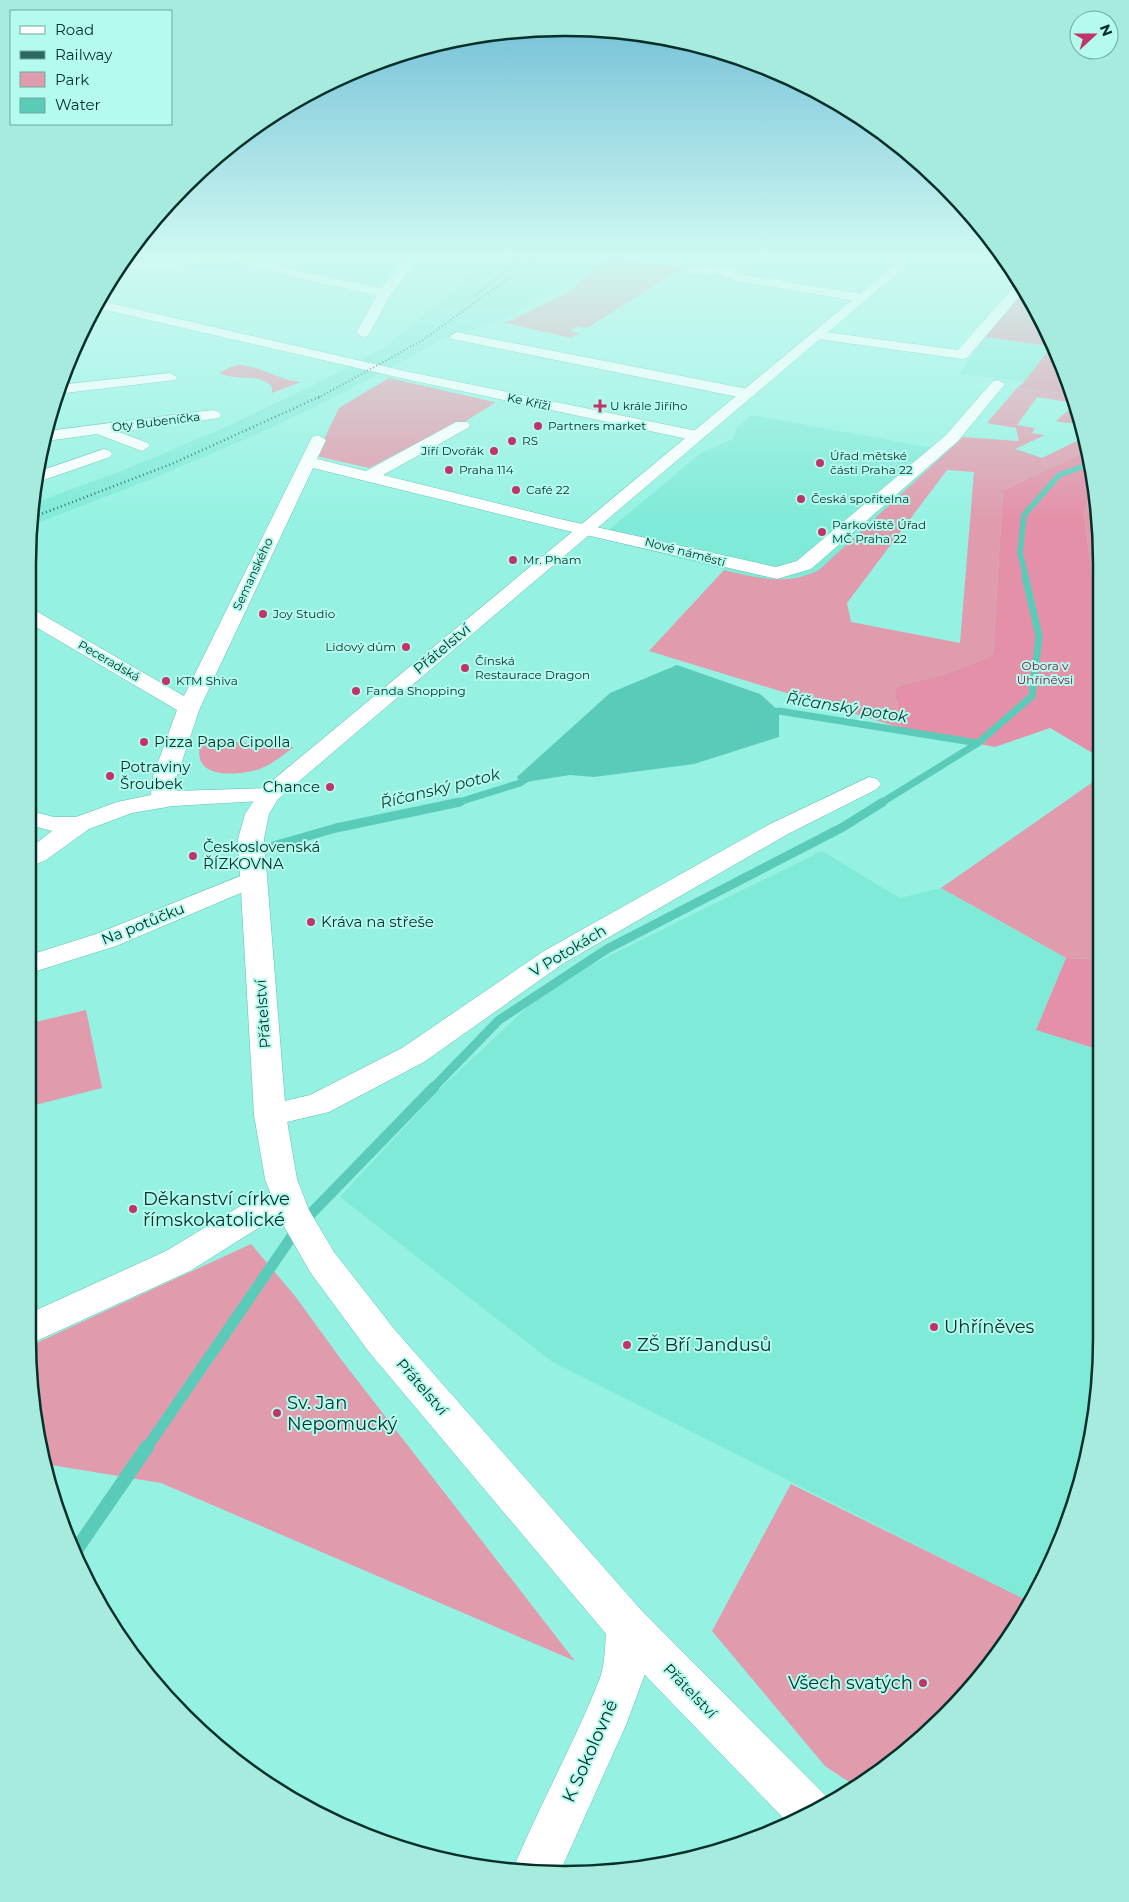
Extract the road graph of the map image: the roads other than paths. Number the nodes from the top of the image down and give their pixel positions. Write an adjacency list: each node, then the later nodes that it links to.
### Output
1 (268, 344): 14 (street, Ke Kříži)
2 (496, 344): 9 (street)
3 (808, 344): 9 (street, Přátelství)
4 (881, 344): 5 (street)
5 (972, 344)
6 (170, 377): 8 (street)
7 (998, 384): 21 (street, Nové náměstí)
8 (66, 389)
9 (748, 394): 14 (street, Přátelství)
10 (213, 415): 12 (street, Oty Bubeníčka)
11 (462, 425): 20 (street)
12 (98, 429): 13 (street, Oty Bubeníčka); 16 (street, Oty Bubeníčka)
13 (52, 435)
14 (697, 436): 21 (street, Přátelství)
15 (318, 440): 18 (street, Semanského)
16 (142, 446)
17 (104, 454): 19 (street)
18 (308, 462): 20 (street, Nové náměstí); 23 (street, Semanského)
19 (44, 475)
20 (368, 477): 21 (street, Nové náměstí)
21 (585, 530): 25 (street, Přátelství)
22 (36, 619): 23 (street, Peceradská)
23 (189, 708): 26 (street, Semanského)
24 (869, 784): 32 (street, V Potokách)
25 (269, 795): 26 (street); 30 (street, Přátelství)
26 (162, 799): 28 (street)
27 (36, 820): 28 (street)
28 (80, 824): 29 (street)
29 (36, 855)
30 (253, 879): 31 (street, Na potůčku); 32 (street, Přátelství)
31 (36, 962)
32 (270, 1115): 33 (street, Přátelství)
33 (290, 1204): 34 (street); 35 (street, Přátelství)
34 (36, 1326)
35 (627, 1626): 36 (street, Přátelství); 37 (street, K Sokolovně)
36 (805, 1808)
37 (539, 1865)

